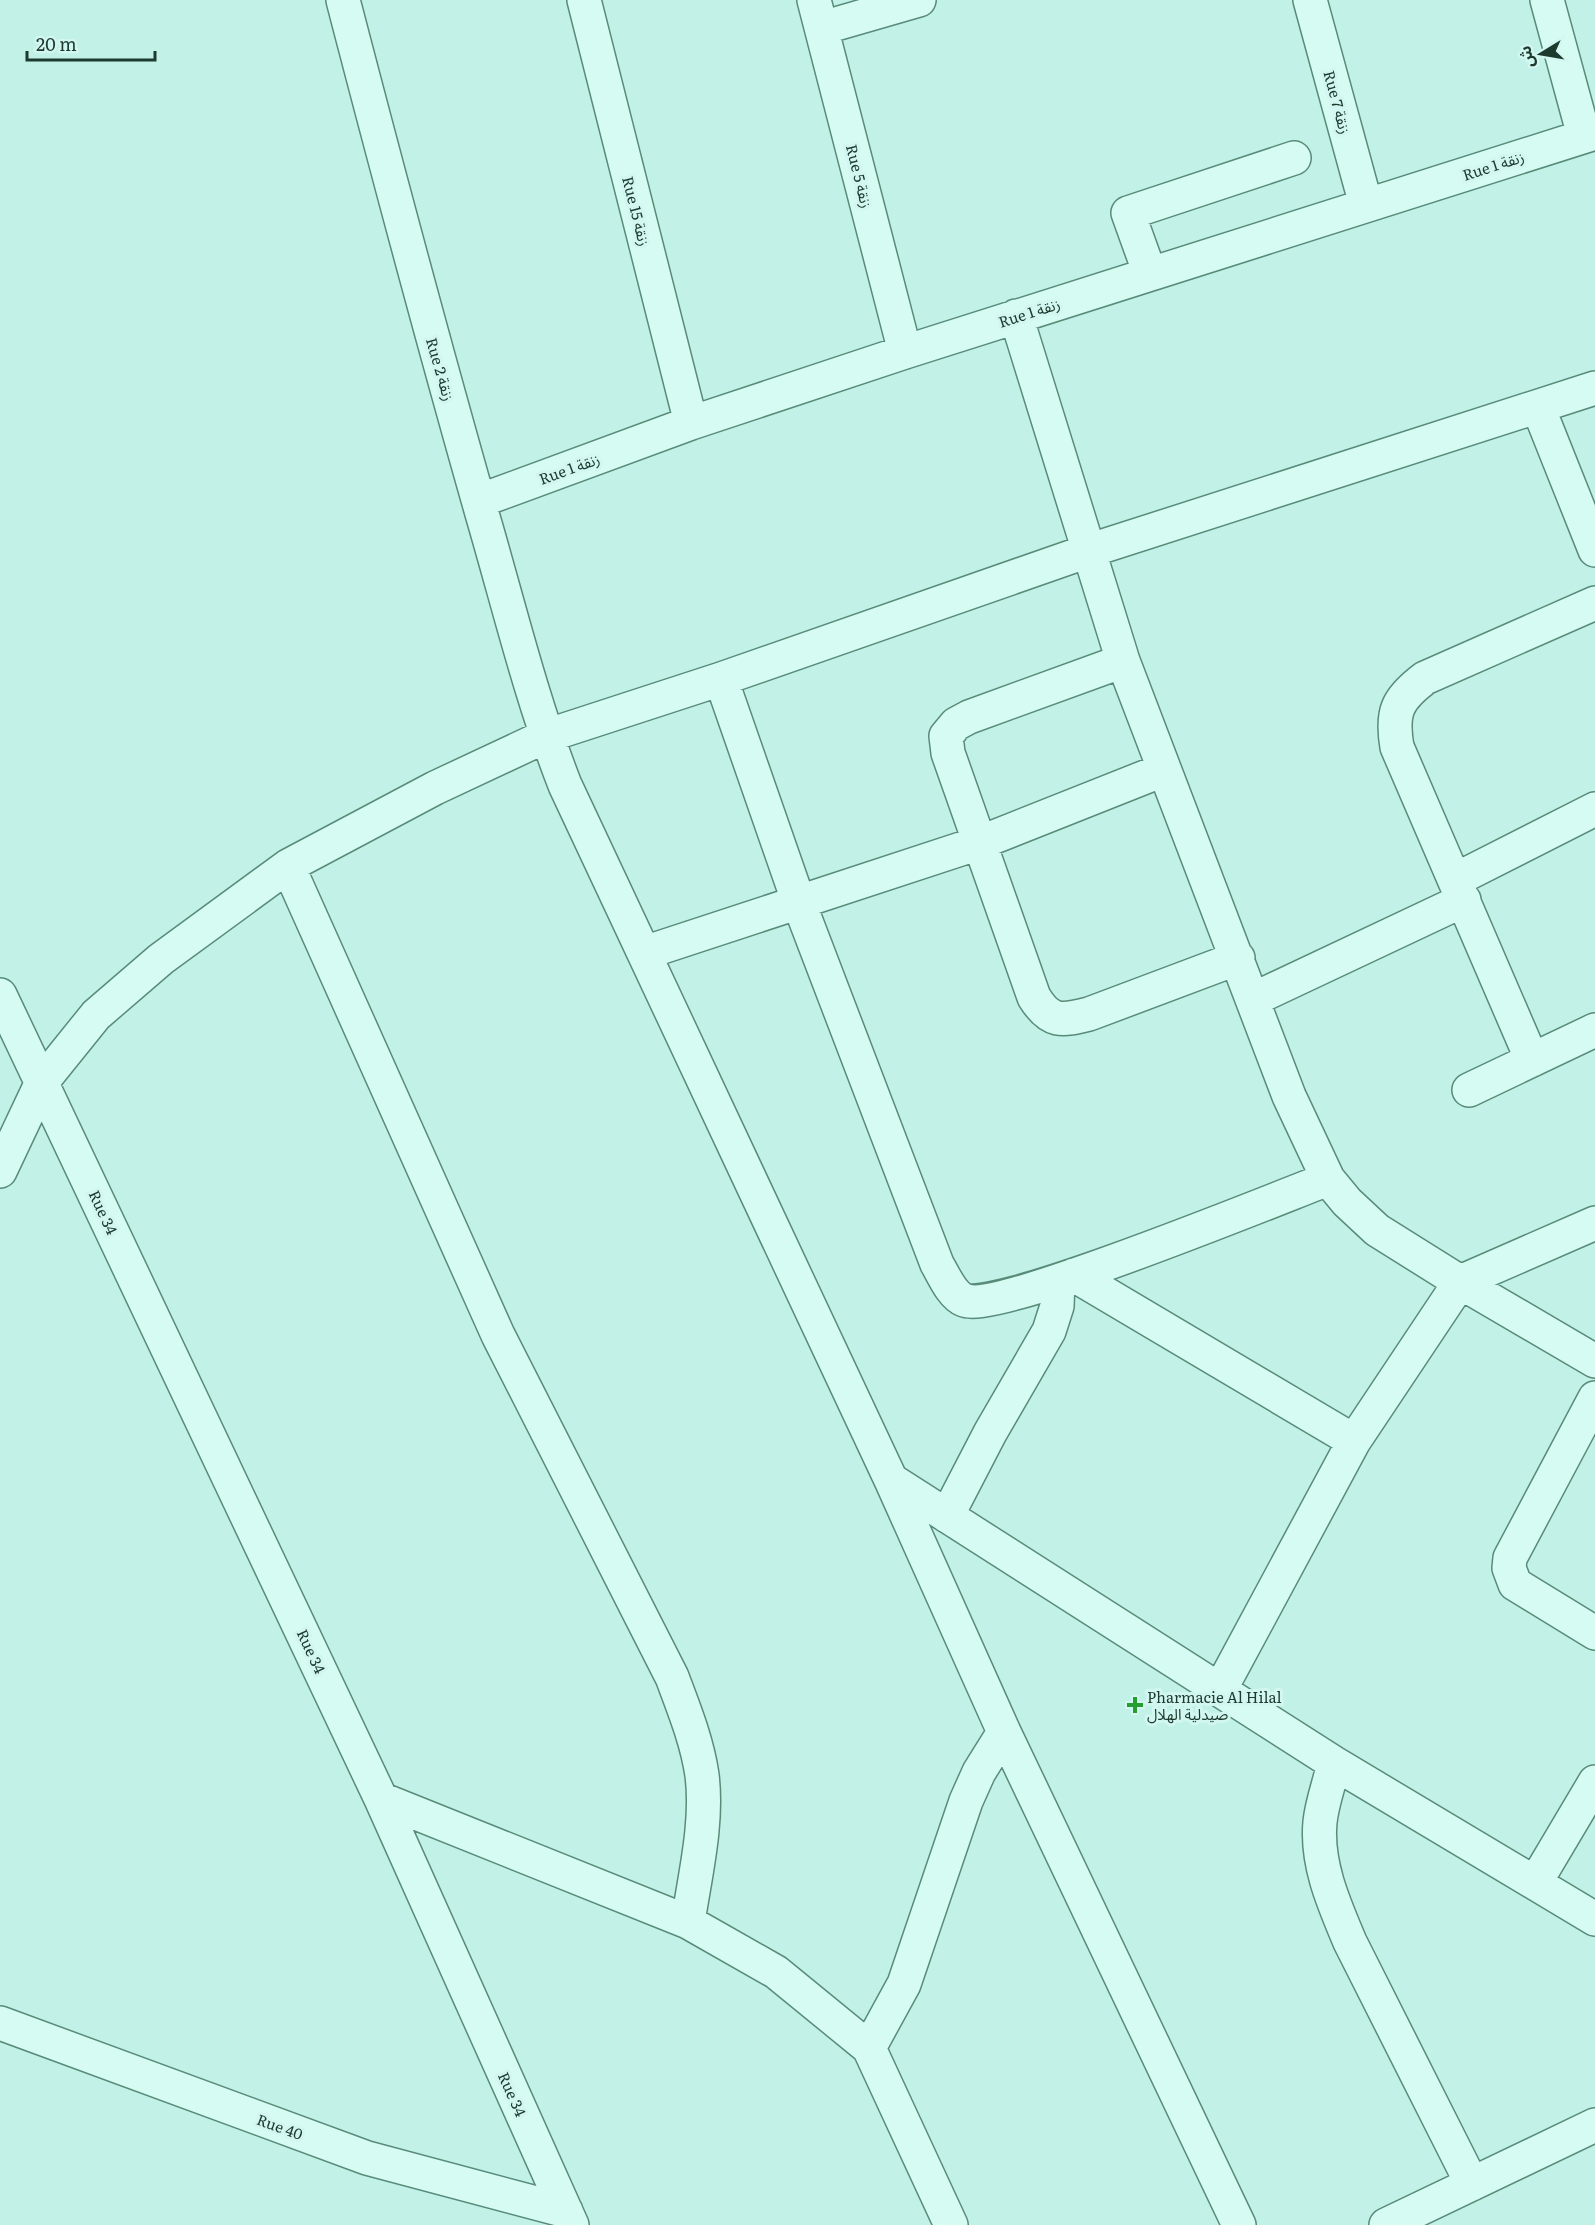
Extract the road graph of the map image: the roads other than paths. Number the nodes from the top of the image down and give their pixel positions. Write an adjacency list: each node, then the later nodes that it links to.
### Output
1 (343, 0): 16 (street, Rue 2 زنقة)
2 (584, 0): 15 (street, Rue 15 زنقة)
3 (919, 0): 6 (street)
4 (1310, 0): 9 (street, Rue 7 زنقة)
5 (1547, 0): 7 (street)
6 (818, 14): 12 (street, Rue 5 زنقة)
7 (1590, 134): 9 (street, Rue 1 زنقة)
8 (1294, 158): 10 (street)
9 (1366, 205): 10 (street, Rue 1 زنقة)
10 (1150, 274): 11 (street, Rue 1 زنقة)
11 (1016, 316): 12 (street, Rue 1 زنقة); 18 (street)
12 (905, 352): 15 (street, Rue 1 زنقة)
13 (1595, 388): 14 (street)
14 (1538, 406): 17 (street); 18 (street)
15 (691, 423): 16 (street, Rue 1 زنقة)
16 (479, 501): 22 (street, Rue 2 زنقة)
17 (1595, 550)
18 (1088, 551): 20 (street); 21 (street)
19 (1595, 603): 27 (street)
20 (1123, 661): 23 (street); 25 (street)
21 (721, 679): 22 (street); 28 (street)
22 (546, 736): 26 (street); 29 (street, Rue 2 زنقة)
23 (1163, 770): 25 (street); 30 (street)
24 (1595, 809): 27 (street)
25 (979, 843): 28 (street); 30 (street)
26 (288, 866): 35 (street); 55 (street)
27 (1459, 890): 32 (street); 34 (street)
28 (799, 903): 29 (street); 40 (street)
29 (644, 953): 45 (street, Rue 2 زنقة)
30 (1238, 958): 32 (street)
31 (0, 994): 35 (street, Rue 34)
32 (1254, 999): 38 (street)
33 (1595, 1030): 34 (street)
34 (1532, 1060): 36 (street)
35 (42, 1082): 37 (street); 52 (street, Rue 34)
36 (1469, 1090)
37 (0, 1171)
38 (1328, 1179): 40 (street); 41 (street)
39 (1595, 1223): 41 (street)
40 (1066, 1278): 44 (street); 46 (street)
41 (1460, 1282): 42 (street); 44 (street)
42 (1595, 1361)
43 (1595, 1398): 47 (street)
44 (1354, 1441): 48 (street)
45 (891, 1480): 46 (street); 49 (street, Rue 2 زنقة)
46 (947, 1516): 48 (street)
47 (1595, 1633)
48 (1220, 1690): 50 (street)
49 (1004, 1732): 57 (street); 62 (street, Rue 2 زنقة)
50 (1334, 1763): 53 (street); 59 (street)
51 (1595, 1782): 53 (street)
52 (381, 1799): 55 (street); 60 (street, Rue 34)
53 (1535, 1883): 54 (street)
54 (1595, 1919)
55 (688, 1922): 57 (street)
56 (0, 2023): 60 (street, Rue 40)
57 (869, 2048): 61 (street)
58 (1595, 2125): 59 (street)
59 (1472, 2184): 63 (street)
60 (569, 2218)
61 (951, 2225)
62 (1239, 2225)
63 (1386, 2225)

